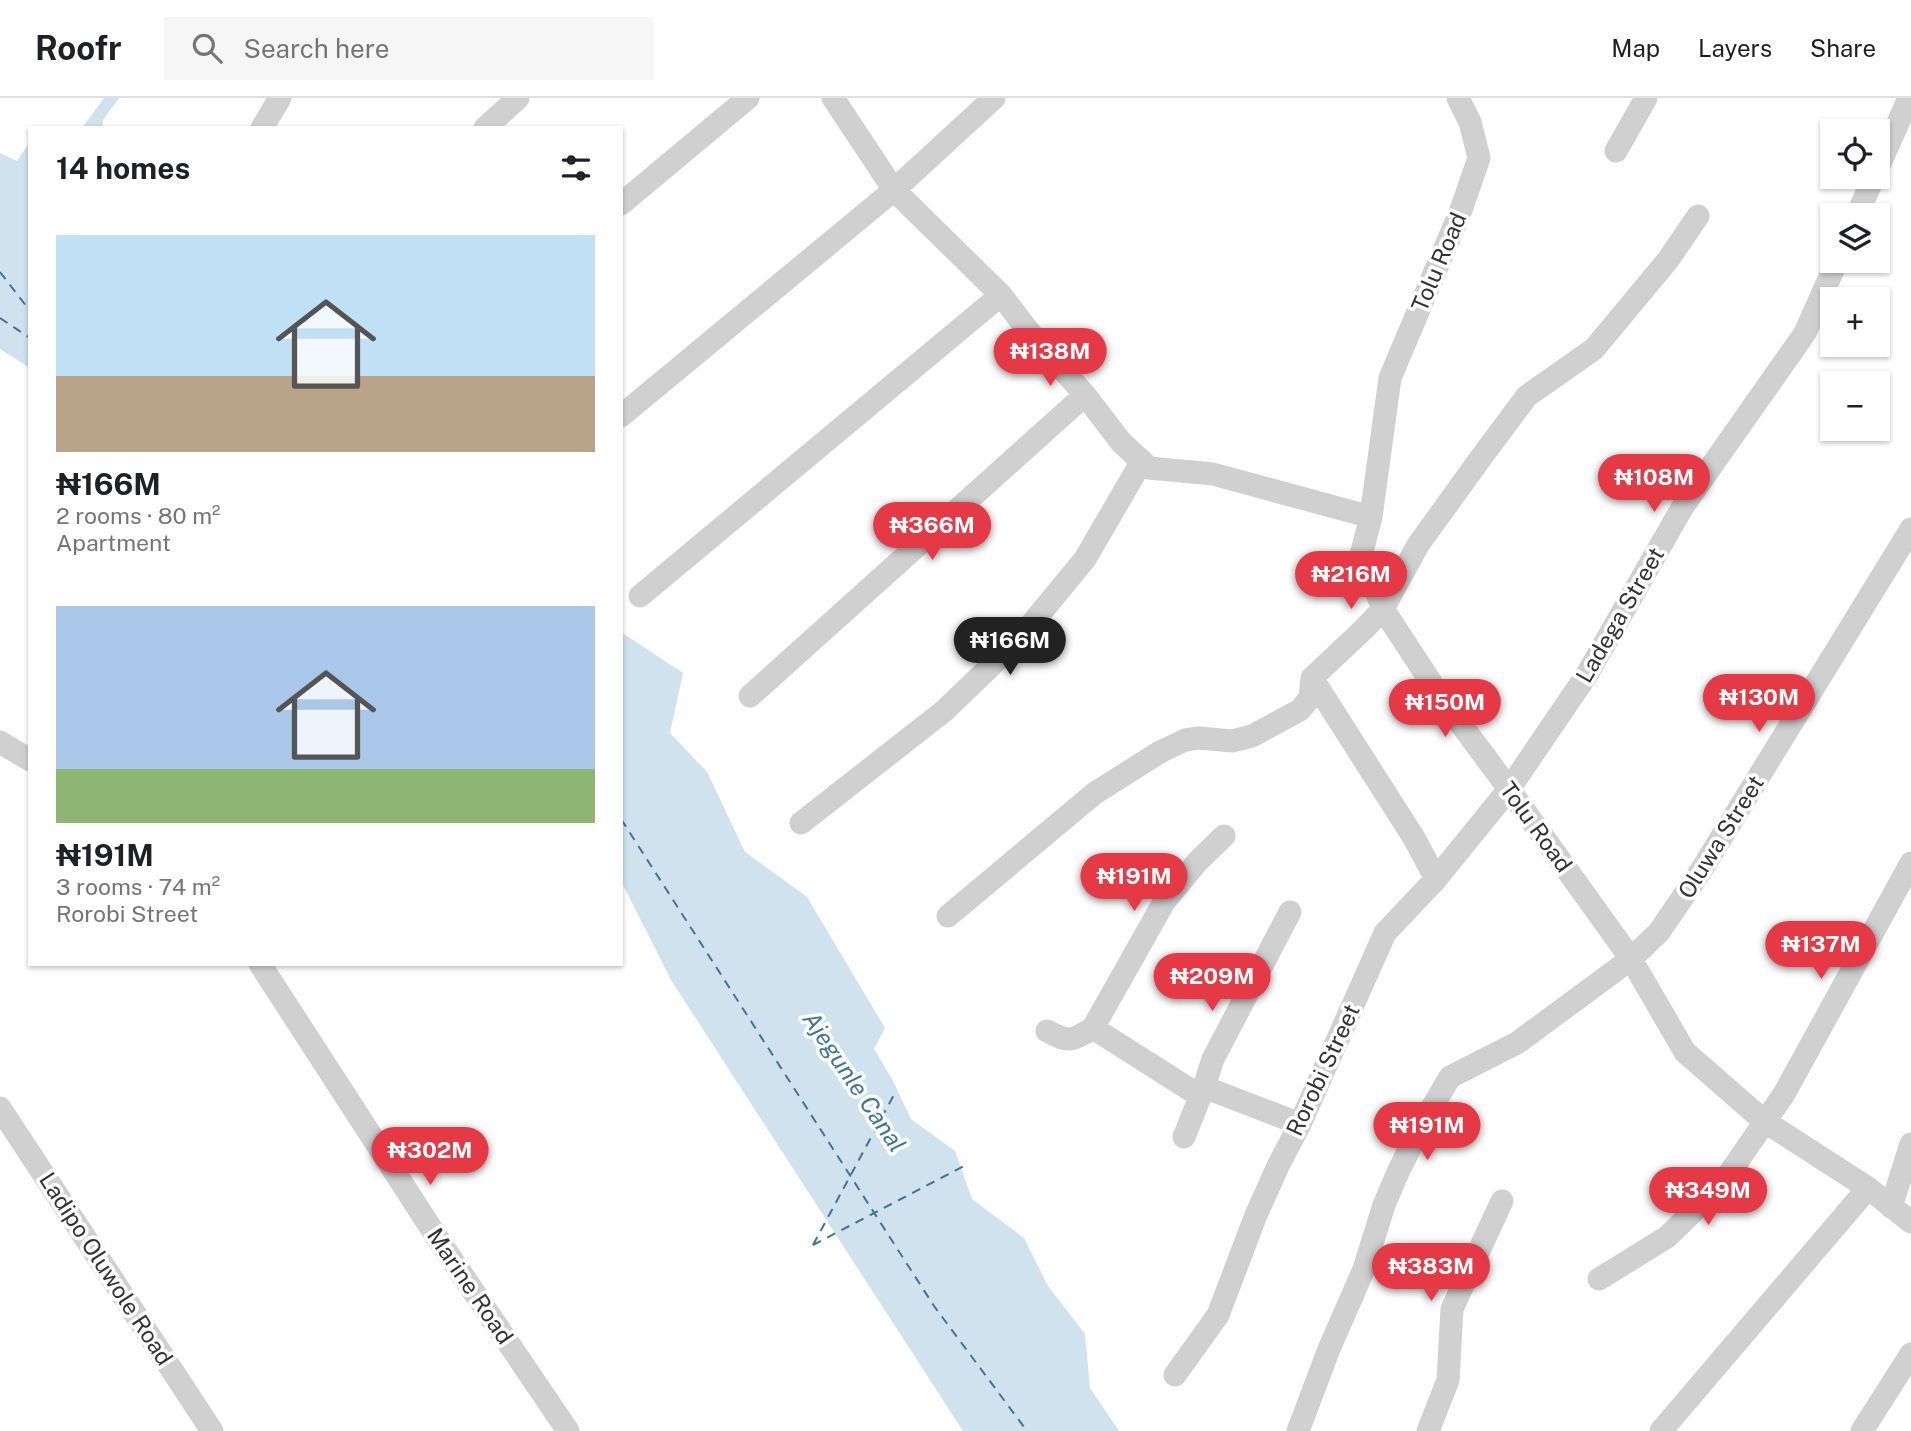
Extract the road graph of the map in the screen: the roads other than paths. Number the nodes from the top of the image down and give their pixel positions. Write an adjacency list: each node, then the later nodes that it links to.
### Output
1 (280, 98): 9 (street)
2 (518, 98): 10 (street)
3 (748, 98): 14 (street)
4 (833, 98): 13 (street)
5 (994, 98): 13 (street)
6 (1458, 98): 21 (street, Tolu Road)
7 (1646, 98): 12 (street)
8 (1909, 98): 11 (street)
9 (263, 126)
10 (487, 126)
11 (1890, 141)
12 (1616, 151)
13 (894, 190): 17 (street); 19 (street)
14 (623, 202)
15 (1698, 216): 24 (street)
16 (1832, 273): 29 (street, Ladega Street)
17 (1001, 295): 18 (street); 23 (street)
18 (1085, 395): 20 (street); 26 (street)
19 (623, 414)
20 (1142, 461): 21 (street); 30 (street)
21 (1371, 517): 24 (street, Tolu Road)
22 (1911, 529): 36 (street, Oluwa Street)
23 (640, 596)
24 (1383, 609): 25 (street); 29 (street, Tolu Road)
25 (1312, 678): 33 (street); 35 (street)
26 (750, 696)
27 (0, 742): 28 (street)
28 (28, 759)
29 (1509, 789): 33 (street, Rorobi Street); 36 (street, Tolu Road)
30 (801, 824)
31 (1224, 836): 38 (street)
32 (1911, 863): 42 (street)
33 (1436, 879): 43 (street, Rorobi Street)
34 (1290, 912): 40 (street)
35 (948, 916)
36 (1631, 959): 42 (street, Tolu Road); 55 (street, Oluwa Street)
37 (261, 966): 54 (street, Marine Road)
38 (1093, 1028): 39 (street); 40 (street)
39 (1047, 1031)
40 (1202, 1091): 43 (street); 44 (street)
41 (0, 1108): 53 (street, Ladipo Oluwole Road)
42 (1764, 1121): 46 (street, Tolu Road); 50 (street)
43 (1300, 1124): 52 (street, Rorobi Street)
44 (1184, 1137)
45 (1911, 1144): 48 (street)
46 (1868, 1188): 48 (street, Tolu Road); 57 (street)
47 (1502, 1201): 56 (street)
48 (1891, 1207): 49 (street, Tolu Road)
49 (1911, 1222)
50 (1600, 1279)
51 (1911, 1354): 58 (street)
52 (1175, 1375)
53 (212, 1431)
54 (568, 1431)
55 (1298, 1431)
56 (1429, 1431)
57 (1661, 1431)
58 (1862, 1431)

